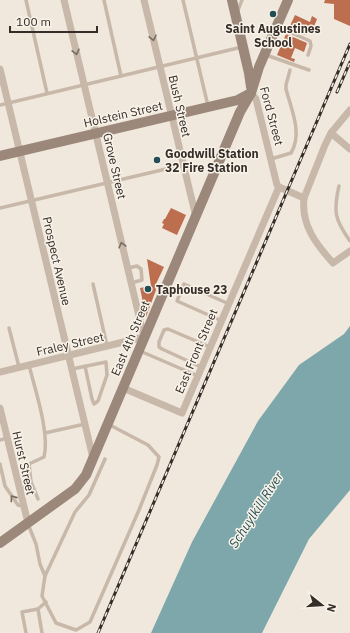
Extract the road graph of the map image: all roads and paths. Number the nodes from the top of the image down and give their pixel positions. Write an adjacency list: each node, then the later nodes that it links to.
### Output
1 (26, 0): 21 (lane)
2 (64, 0): 20 (street, Grove Street, one-way to 20)
3 (104, 0): 19 (lane)
4 (144, 0): 15 (street, Bush Street, one-way to 15)
5 (183, 0): 14 (lane)
6 (232, 0): 9 (main road, Ford Street)
7 (242, 0): 9 (lane)
8 (288, 0): 10 (main road, East 4th Street)
9 (236, 15): 11 (main road, Ford Street)
10 (277, 27): 12 (main road, East 4th Street); 13 (lane)
11 (243, 47): 14 (lane); 22 (main road, Ford Street)
12 (265, 54): 18 (lane); 22 (main road, East 4th Street)
13 (308, 55)
14 (197, 58): 15 (lane); 25 (lane)
15 (160, 66): 19 (lane); 27 (street, Bush Street)
16 (0, 68): 23 (street, Prospect Avenue)
17 (290, 70): 33 (lane)
18 (309, 70)
19 (122, 76): 20 (lane)
20 (84, 84): 21 (lane); 29 (street, Grove Street)
21 (47, 93): 23 (lane)
22 (251, 93): 25 (main road, Holstein Street); 33 (street, Ford Street); 41 (main road, East 4th Street)
23 (8, 103): 24 (lane); 31 (street, Prospect Avenue)
24 (0, 105)
25 (208, 107): 27 (main road, Holstein Street)
26 (350, 110): 28 (street)
27 (171, 116): 29 (main road, Holstein Street); 34 (street, Bush Street)
28 (331, 133): 30 (street); 38 (street)
29 (96, 134): 31 (main road, Holstein Street); 35 (street, Grove Street)
30 (350, 149)
31 (20, 151): 32 (main road, Holstein Street); 39 (street, Prospect Avenue)
32 (0, 156)
33 (270, 159): 37 (street, Ford Street)
34 (183, 165): 35 (lane); 41 (street, Bush Street)
35 (107, 183): 39 (lane); 44 (street, Grove Street, one-way to 35)
36 (339, 186): 42 (lane)
37 (279, 187): 38 (street); 47 (street, East Front Street)
38 (304, 198): 43 (street)
39 (31, 200): 40 (lane); 54 (street, Prospect Avenue)
40 (0, 208)
41 (196, 218): 50 (main road, East 4th Street)
42 (350, 241)
43 (350, 250)
44 (128, 268): 45 (street, Grove Street); 45 (lane)
45 (132, 283): 50 (street, Grove Street)
46 (93, 284): 51 (lane)
47 (229, 304): 48 (street, East Front Street); 48 (lane)
48 (222, 321): 52 (street, East Front Street)
49 (9, 328): 57 (lane)
50 (144, 337): 51 (street, Fraley Street); 53 (main road, East 4th Street)
51 (107, 346): 54 (street, Fraley Street)
52 (210, 347): 58 (street, East Front Street); 58 (lane)
53 (139, 350): 61 (lane); 62 (main road, East 4th Street)
54 (68, 355): 55 (street, Fraley Street); 59 (street, Prospect Avenue)
55 (29, 365): 57 (street, Fraley Street); 66 (lane)
56 (85, 366): 56 (lane); 59 (lane)
57 (19, 367): 60 (street, Fraley Street)
58 (201, 367): 61 (street, East Front Street)
59 (72, 369): 64 (street, Prospect Avenue)
60 (0, 372)
61 (198, 376): 62 (street, East Front Street)
62 (123, 388): 65 (main road, East 4th Street)
63 (0, 408): 67 (street, Hurst Street)
64 (85, 424): 66 (lane); 68 (street, Prospect Avenue)
65 (107, 424): 68 (main road, East 4th Street); 80 (lane)
66 (45, 433): 71 (lane)
67 (4, 439): 72 (street, Hurst Street)
68 (93, 458): 75 (main road, East 4th Street)
69 (105, 459): 77 (lane)
70 (0, 464): 74 (lane, one-way to 70)
71 (31, 482): 72 (lane); 73 (lane)
72 (20, 491): 74 (street, Hurst Street)
73 (38, 499)
74 (23, 506): 75 (street, Hurst Street)
75 (28, 523): 76 (main road, East 4th Street); 77 (lane)
76 (0, 543)
77 (45, 576): 78 (lane)
78 (46, 602): 79 (lane); 80 (lane)
79 (38, 609): 81 (lane); 82 (lane)
80 (71, 628): 83 (lane)
81 (26, 633)
82 (42, 633)
83 (72, 633)

